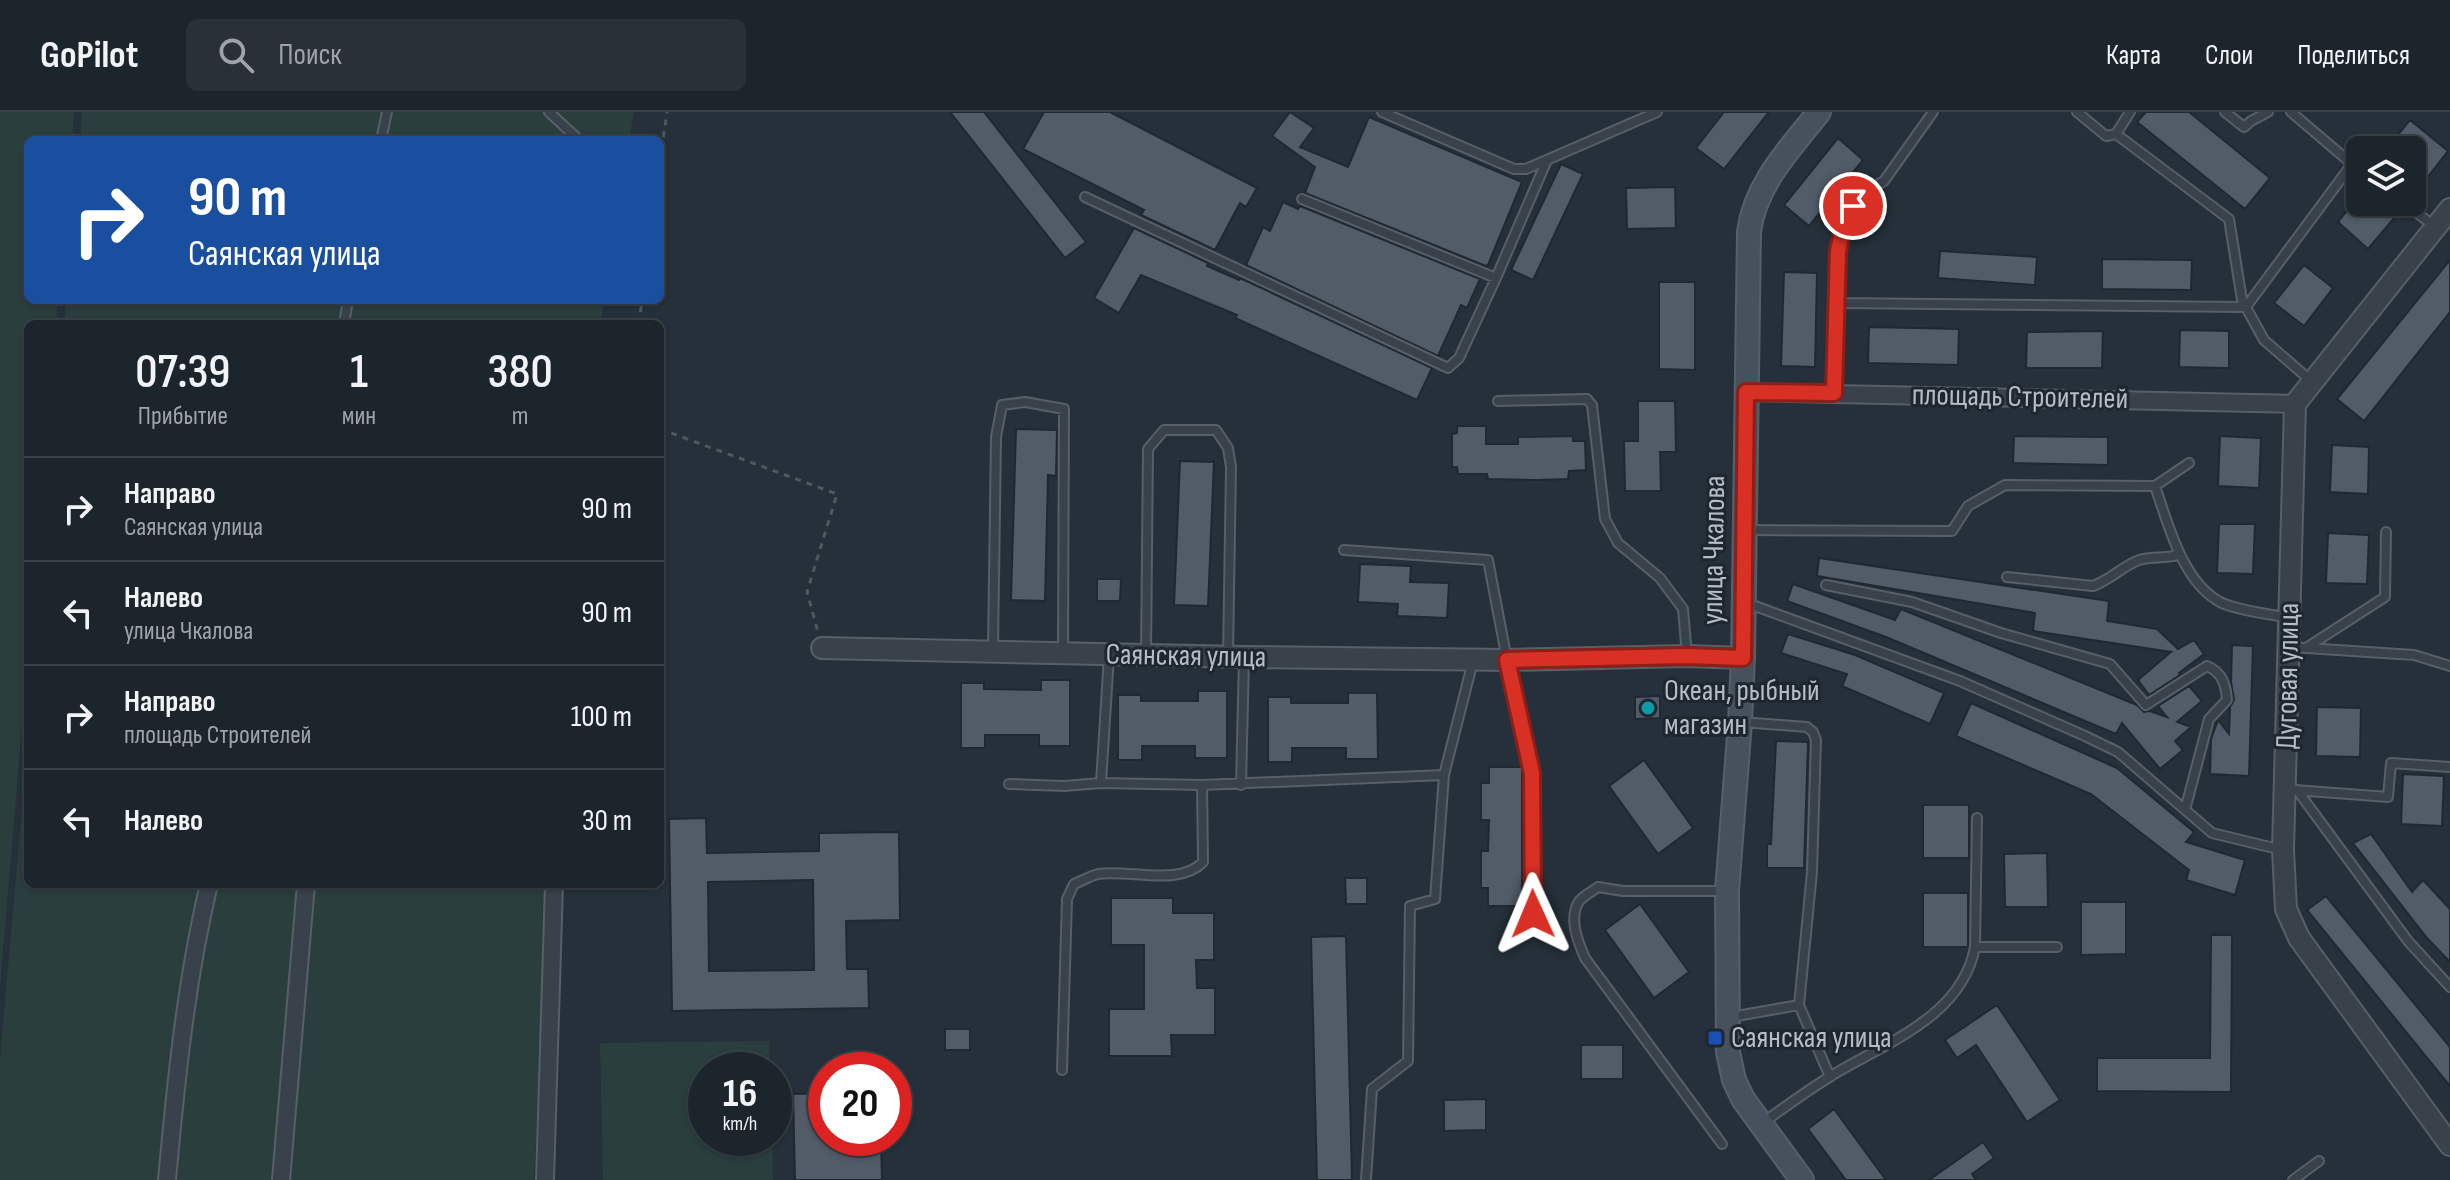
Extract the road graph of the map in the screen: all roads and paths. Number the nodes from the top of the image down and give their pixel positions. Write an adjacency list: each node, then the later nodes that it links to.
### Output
1 (387, 112): 14 (lane)
2 (549, 112): 15 (lane)
3 (667, 112): 16 (path)
4 (1382, 112): 18 (lane)
5 (1657, 112): 18 (lane)
6 (1819, 112): 28 (main road, улица Чкалова)
7 (1933, 112): 25 (lane)
8 (2077, 112): 13 (lane)
9 (2130, 112): 13 (lane)
10 (2225, 112): 11 (lane)
11 (2268, 112)
12 (2291, 112): 17 (lane)
13 (2116, 134): 26 (lane)
14 (382, 136)
15 (575, 136)
16 (664, 136)
17 (2346, 159)
18 (1547, 160): 24 (lane)
19 (2346, 180): 26 (lane)
20 (1085, 197): 24 (lane)
21 (1302, 199): 24 (lane)
22 (2426, 213): 23 (lane)
23 (2444, 222): 27 (street)
24 (1496, 278)
25 (1837, 303): 26 (lane); 29 (lane)
26 (2246, 307): 27 (lane)
27 (2312, 382): 31 (street)
28 (1746, 392): 29 (street, площадь Строителей); 35 (main road, улица Чкалова)
29 (1834, 393): 31 (street, площадь Строителей)
30 (1498, 401): 49 (lane)
31 (2295, 404): 42 (street, Дуговая улица)
32 (664, 430): 43 (path)
33 (2189, 463): 34 (lane)
34 (2155, 486): 35 (lane); 38 (lane)
35 (1745, 530): 41 (main road, улица Чкалова)
36 (2386, 532): 44 (lane)
37 (1344, 550): 53 (lane)
38 (2178, 555): 39 (lane); 42 (lane)
39 (2007, 577)
40 (1826, 585): 63 (lane)
41 (1744, 602): 51 (main road, улица Чкалова); 63 (lane)
42 (2290, 618): 44 (street, Дуговая улица)
43 (822, 648): 45 (street, Саянская улица)
44 (2298, 648): 54 (lane); 62 (street, Дуговая улица)
45 (993, 650): 46 (street, Саянская улица); 46 (lane)
46 (1063, 655): 47 (street, Саянская улица)
47 (1109, 655): 48 (street, Саянская улица); 58 (lane)
48 (1146, 656): 50 (street, Саянская улица); 50 (lane)
49 (1687, 656): 51 (street, Саянская улица); 53 (street, Саянская улица)
50 (1236, 657): 52 (street, Саянская улица); 61 (lane)
51 (1743, 658): 55 (main road, улица Чкалова)
52 (1473, 659): 53 (street, Саянская улица); 57 (lane)
53 (1507, 660): 70 (lane)
54 (2450, 666)
55 (1740, 722): 69 (main road, улица Чкалова); 74 (lane)
56 (2450, 767): 62 (lane)
57 (1444, 775): 61 (lane); 85 (lane)
58 (1101, 783): 59 (lane); 60 (lane)
59 (1009, 784)
60 (1202, 785): 61 (lane); 76 (lane)
61 (1241, 785)
62 (2291, 789): 65 (street, Дуговая улица); 73 (lane)
63 (2185, 810): 65 (lane)
64 (1977, 818): 71 (lane)
65 (2283, 850): 80 (street, Дуговая улица)
66 (208, 888): 82 (street)
67 (306, 888): 83 (street)
68 (554, 888): 84 (street)
69 (1727, 891): 75 (main road, улица Чкалова); 79 (lane)
70 (1533, 914)
71 (1975, 947): 72 (lane); 77 (lane)
72 (2057, 947)
73 (2450, 987)
74 (1799, 1005): 75 (lane); 77 (lane)
75 (1728, 1017): 78 (main road, улица Чкалова)
76 (1062, 1070)
77 (1830, 1077): 78 (lane)
78 (1760, 1124): 86 (main road, улица Чкалова)
79 (1722, 1144)
80 (2450, 1145)
81 (2319, 1161): 87 (lane)
82 (167, 1180)
83 (281, 1180)
84 (545, 1180)
85 (1366, 1180)
86 (1802, 1180)
87 (2293, 1180)

